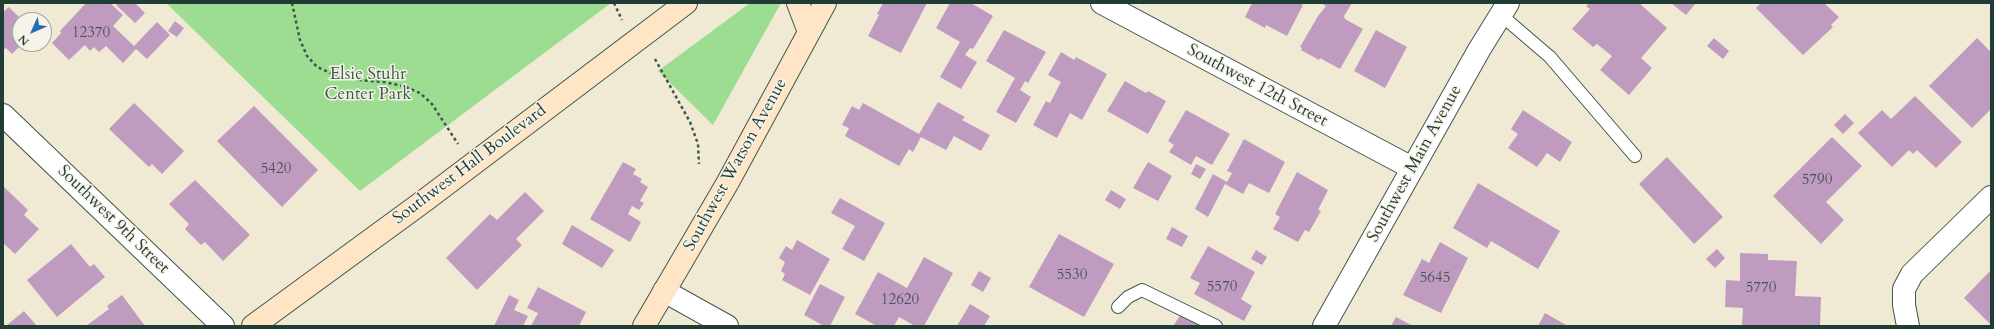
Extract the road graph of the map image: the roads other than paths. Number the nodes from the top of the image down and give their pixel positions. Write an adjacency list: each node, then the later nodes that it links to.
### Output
1 (686, 3): 14 (main road, Southwest Hall Boulevard)
2 (798, 3): 6 (main road)
3 (825, 3): 6 (main road, Southwest Watson Avenue)
4 (1102, 3): 9 (street, Southwest 12th Street)
5 (1504, 9): 8 (lane); 9 (street, Southwest Main Avenue)
6 (809, 32): 11 (main road, Southwest Watson Avenue)
7 (3, 115): 13 (street, Southwest 9th Street)
8 (1635, 156)
9 (1412, 168): 18 (street, Southwest Main Avenue)
10 (1991, 197): 19 (street)
11 (664, 291): 15 (main road, Southwest Watson Avenue); 16 (street)
12 (1118, 307): 17 (lane)
13 (223, 326)
14 (253, 326)
15 (644, 326)
16 (727, 326)
17 (1216, 326)
18 (1324, 326)
19 (1908, 326)

